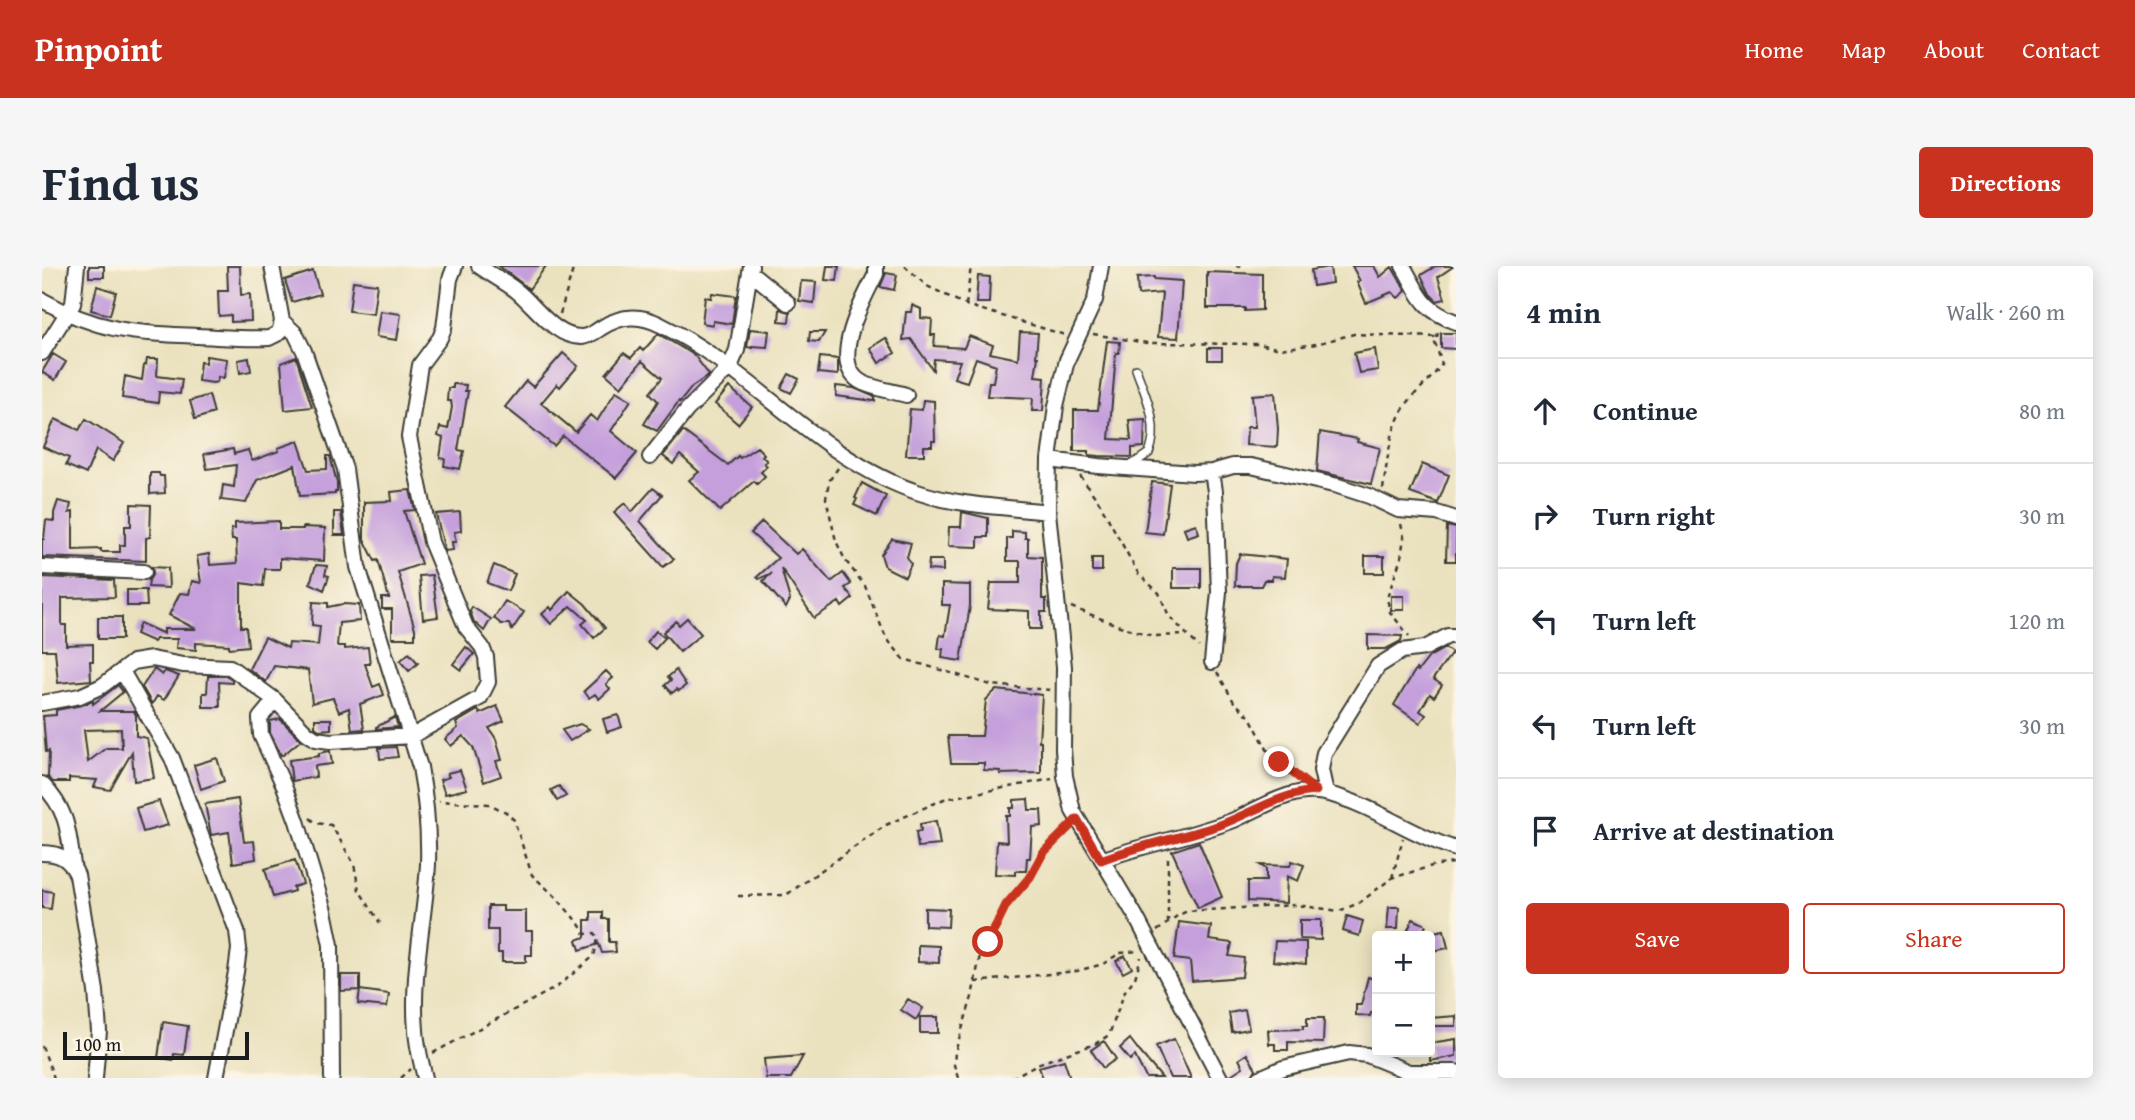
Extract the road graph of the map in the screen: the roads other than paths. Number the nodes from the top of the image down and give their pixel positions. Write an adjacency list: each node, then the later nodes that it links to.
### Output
1 (76, 266): 11 (street)
2 (272, 266): 12 (street)
3 (455, 266): 31 (street)
4 (479, 266): 15 (street)
5 (876, 266): 17 (street)
6 (1101, 266): 19 (street)
7 (1403, 266): 13 (street)
8 (750, 269): 10 (street); 15 (street)
9 (42, 300): 11 (street)
10 (789, 303)
11 (68, 315): 12 (street); 14 (street)
12 (282, 321): 31 (street)
13 (1452, 321)
14 (42, 353)
15 (730, 367): 18 (street); 22 (street)
16 (1136, 369): 20 (lane)
17 (906, 395)
18 (650, 457)
19 (1049, 460): 20 (street); 22 (street)
20 (1126, 468): 21 (street)
21 (1212, 472): 23 (street); 27 (street)
22 (1048, 512): 36 (street)
23 (1456, 519)
24 (42, 567): 25 (street)
25 (144, 572)
26 (1456, 636): 33 (street)
27 (1212, 662)
28 (122, 671): 29 (street); 30 (street); 40 (street)
29 (275, 700): 31 (street); 41 (street)
30 (42, 703)
31 (412, 736): 42 (street)
32 (42, 783): 37 (street)
33 (1321, 792): 34 (street); 36 (street)
34 (1456, 849)
35 (42, 853): 37 (street)
36 (1101, 860): 43 (street)
37 (73, 865): 39 (street)
38 (1456, 1072): 44 (street)
39 (95, 1078)
40 (216, 1078)
41 (332, 1078)
42 (425, 1078)
43 (1220, 1078)
44 (1260, 1078)

